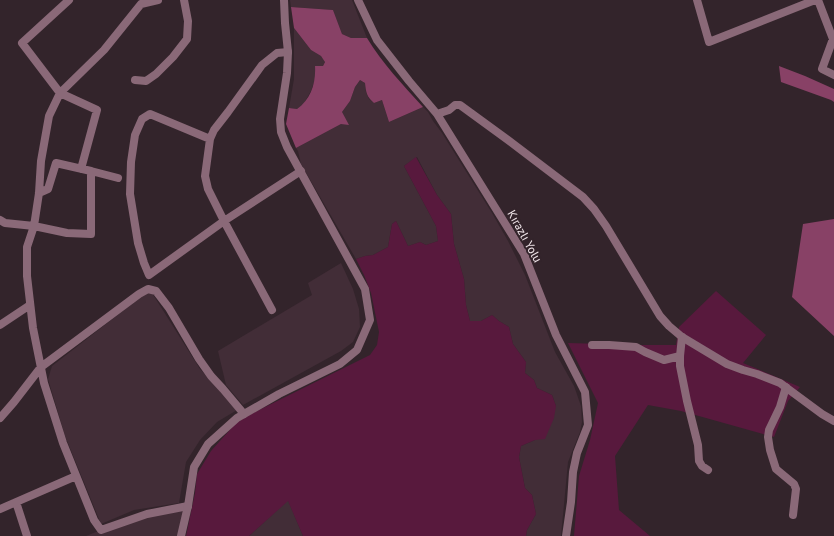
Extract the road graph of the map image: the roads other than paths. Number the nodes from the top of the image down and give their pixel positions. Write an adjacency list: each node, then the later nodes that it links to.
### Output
1 (69, 0): 13 (street)
2 (158, 0): 9 (street)
3 (184, 0): 12 (street)
4 (284, 0): 10 (street)
5 (358, 0): 14 (street, Kırazlı Yolu)
6 (697, 0): 7 (street)
7 (815, 0)
8 (818, 0): 11 (street)
9 (140, 2): 13 (street)
10 (288, 52): 15 (street); 18 (street)
11 (834, 75)
12 (135, 80)
13 (60, 93): 16 (street); 20 (street)
14 (437, 114): 27 (street); 43 (street, Kırazlı Yolu)
15 (210, 139): 21 (street); 21 (street)
16 (81, 169): 17 (street); 20 (street)
17 (91, 171): 19 (street); 23 (street)
18 (301, 172): 21 (street); 32 (street)
19 (118, 178)
20 (39, 193): 23 (street)
21 (224, 221): 25 (street)
22 (2, 223): 23 (street)
23 (34, 226): 24 (street)
24 (30, 305): 26 (street); 30 (street)
25 (272, 310)
26 (0, 324)
27 (682, 337): 29 (street); 31 (street)
28 (592, 345): 29 (street)
29 (680, 356): 35 (street)
30 (41, 367): 32 (street); 33 (street); 36 (street)
31 (786, 387): 34 (street); 40 (street)
32 (244, 414): 38 (street)
33 (0, 418)
34 (834, 421)
35 (708, 470)
36 (76, 476): 37 (street); 38 (street)
37 (16, 502): 39 (street); 41 (street)
38 (188, 506): 42 (street)
39 (0, 509)
40 (793, 515)
41 (27, 536)
42 (181, 536)
43 (566, 536)

